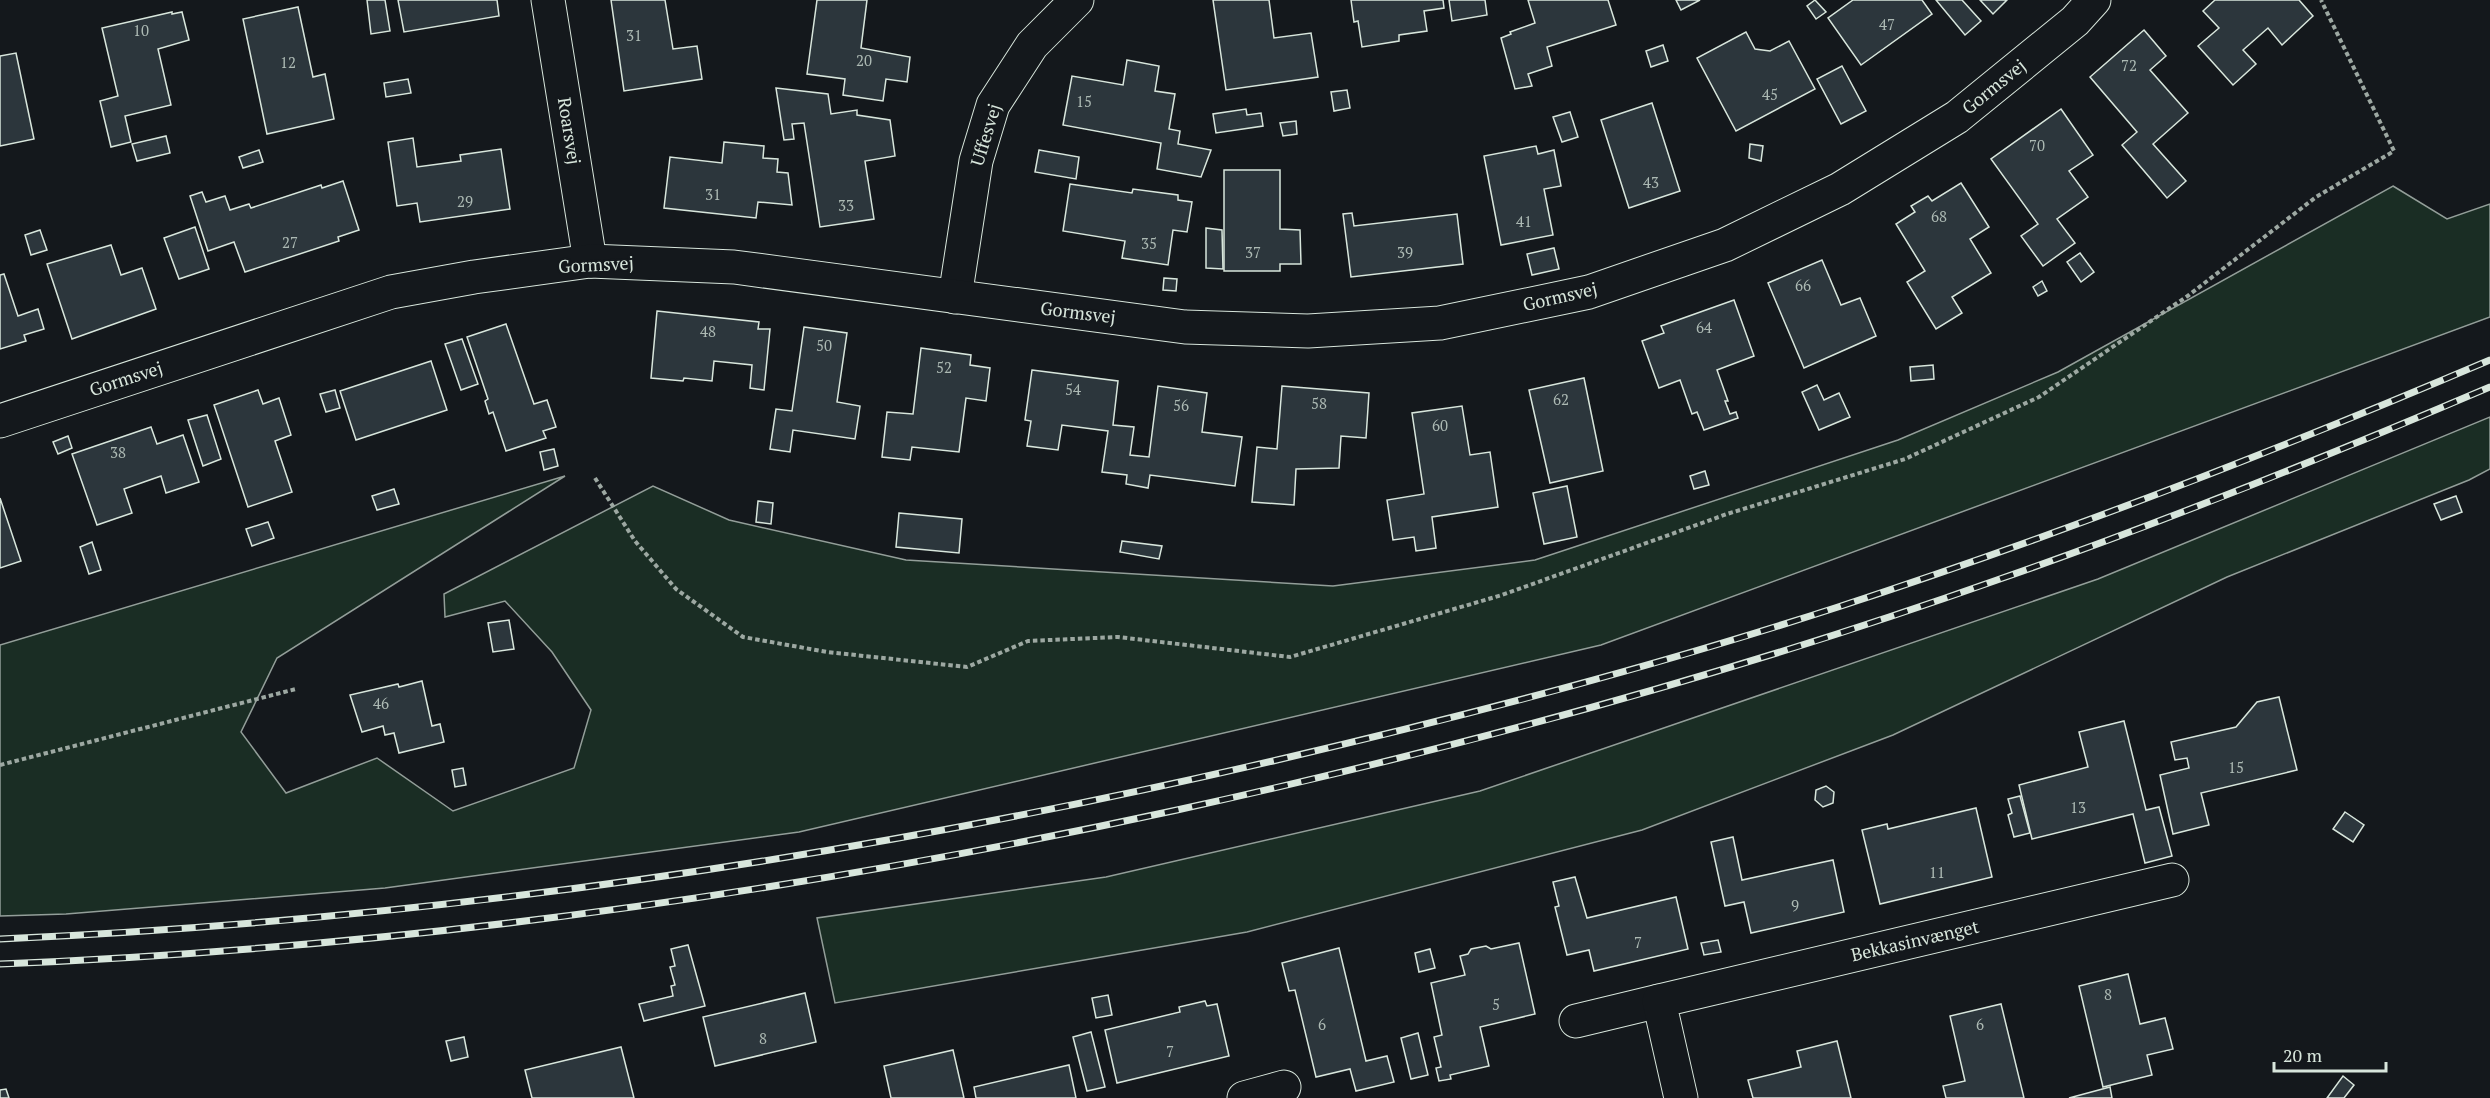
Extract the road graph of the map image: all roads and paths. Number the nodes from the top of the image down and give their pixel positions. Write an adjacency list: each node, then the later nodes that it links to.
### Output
1 (548, 0): 5 (street, Roarsvej)
2 (1077, 0): 6 (street, Uffesvej)
3 (2094, 0): 6 (street, Gormsvej)
4 (2321, 0): 8 (path)
5 (590, 261): 6 (street, Gormsvej); 7 (street, Gormsvej)
6 (955, 297)
7 (0, 421)
8 (595, 478)
9 (296, 688): 10 (path)
10 (0, 765)
11 (2172, 880): 12 (street, Bekkasinvænget)
12 (1659, 1001): 13 (street, Bekkasinvænget); 16 (street)
13 (1576, 1021)
14 (1284, 1087): 15 (street)
15 (1244, 1098)
16 (1681, 1098)

